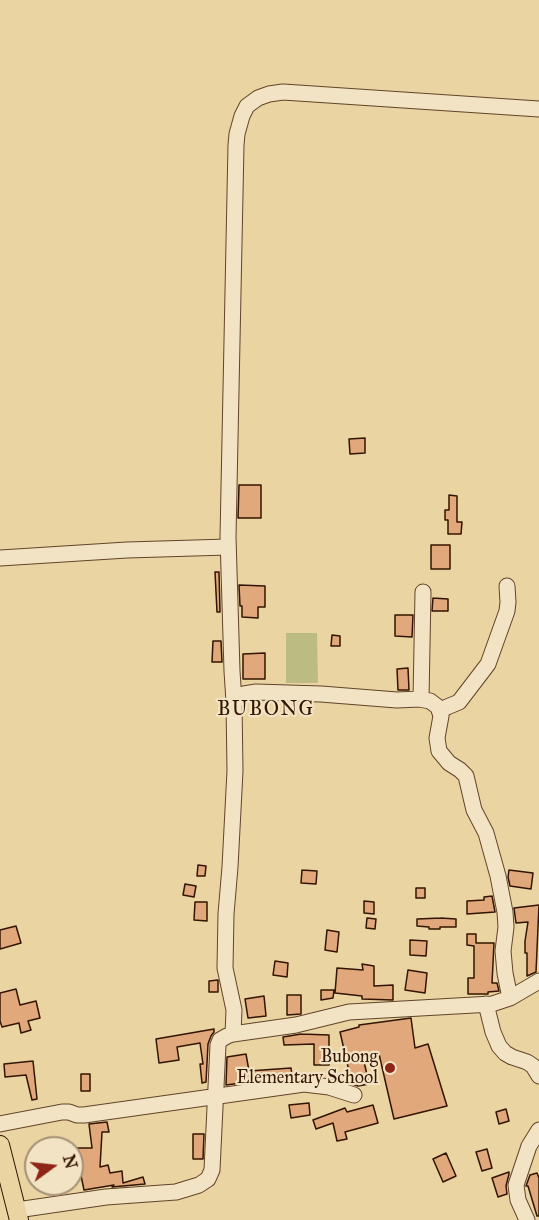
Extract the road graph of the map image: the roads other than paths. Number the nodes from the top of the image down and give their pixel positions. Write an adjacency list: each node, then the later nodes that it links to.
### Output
1 (539, 109): 2 (street)
2 (228, 548): 3 (street); 7 (street)
3 (0, 558)
4 (507, 586): 8 (street)
5 (423, 592): 6 (street)
6 (421, 699): 7 (street); 8 (street)
7 (234, 702): 12 (street)
8 (440, 711): 10 (street)
9 (539, 981): 10 (street)
10 (510, 998): 11 (street)
11 (486, 1004): 12 (street); 13 (street)
12 (233, 1034): 15 (street)
13 (539, 1076)
14 (354, 1095): 15 (street)
15 (215, 1097): 16 (street); 19 (street)
16 (0, 1125)
17 (539, 1130): 20 (street)
18 (1, 1153): 19 (main road)
19 (18, 1215)
20 (527, 1220)

